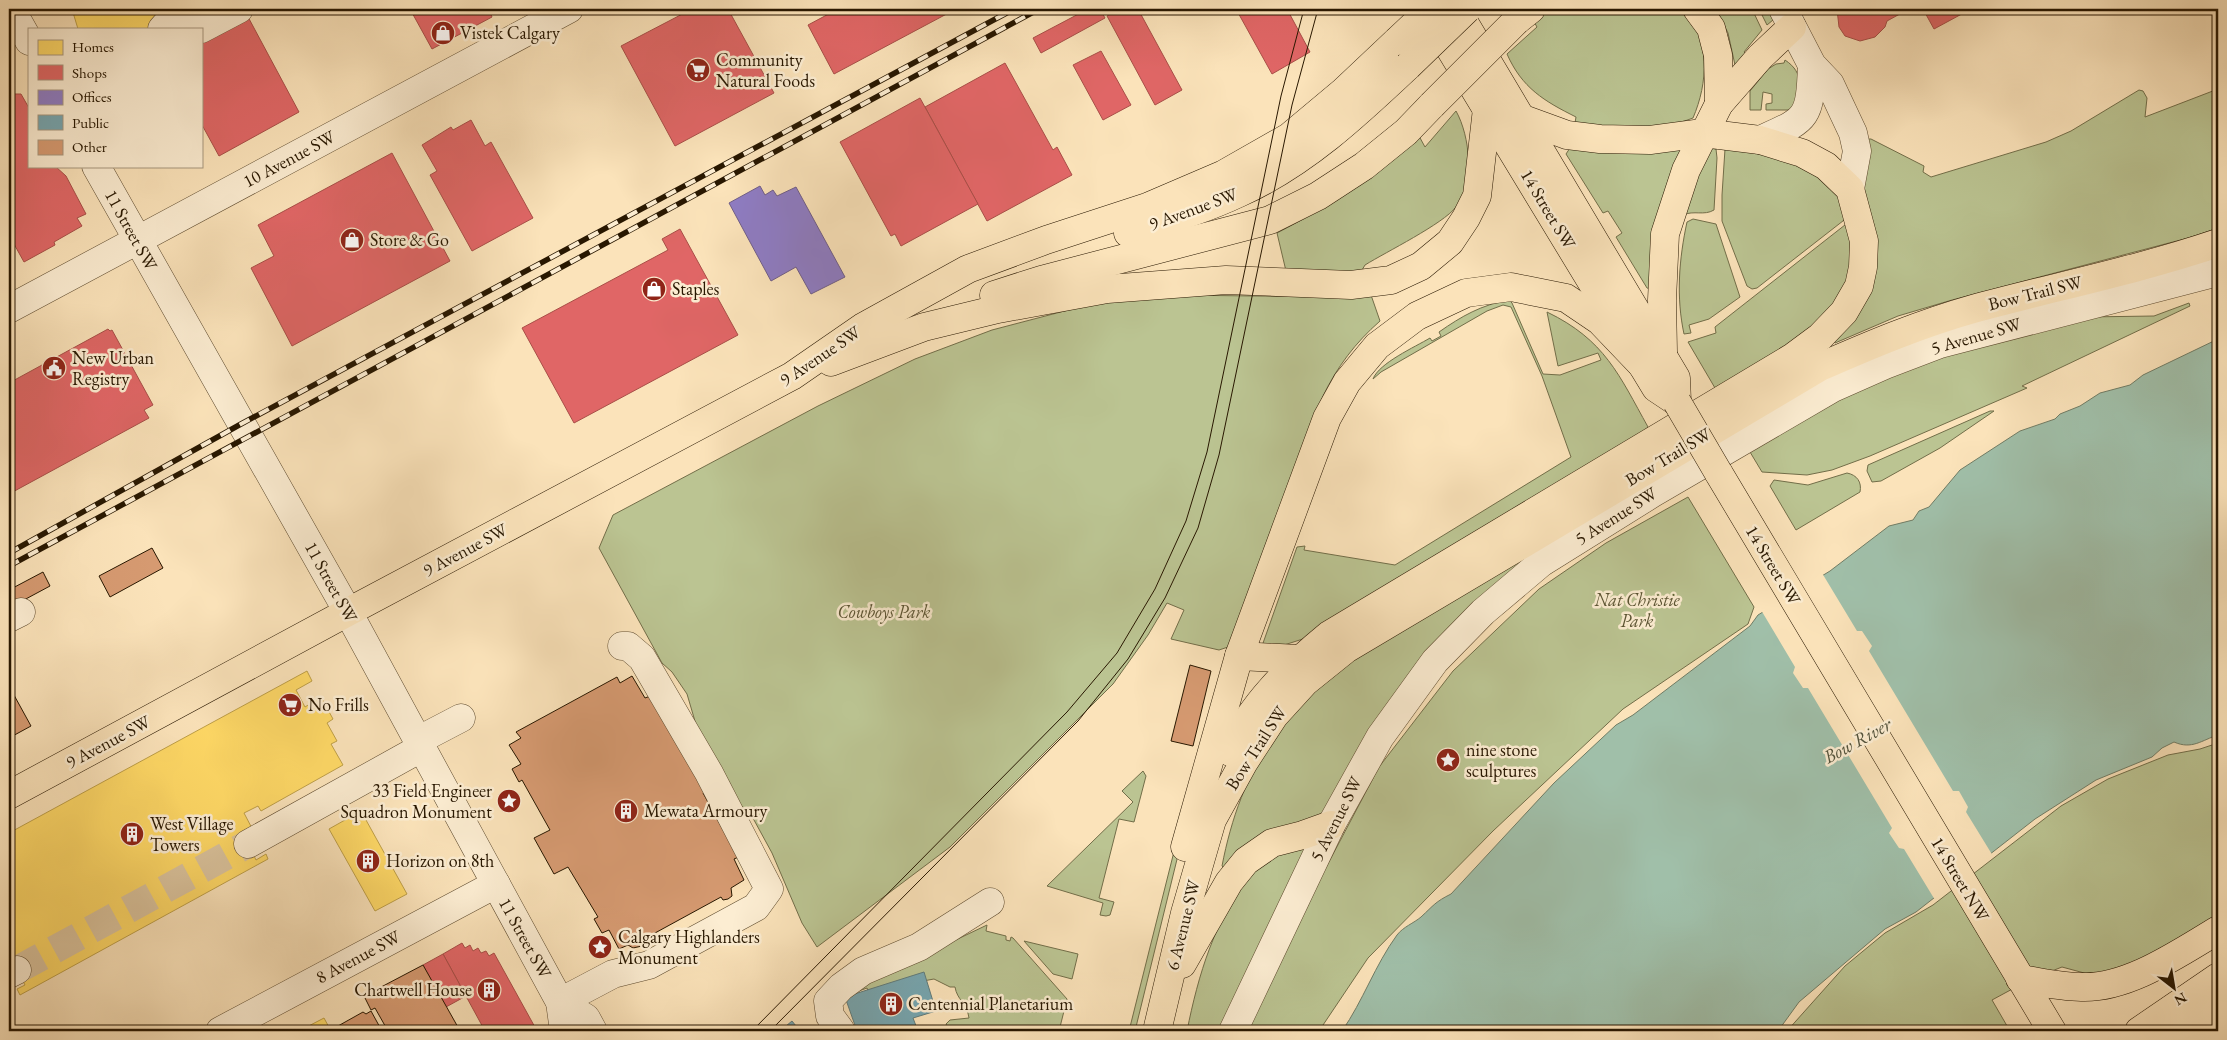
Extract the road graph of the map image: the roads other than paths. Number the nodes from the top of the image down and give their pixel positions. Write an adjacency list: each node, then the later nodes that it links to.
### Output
1 (11, 9): 14 (street)
2 (239, 9): 13 (street)
3 (569, 9): 23 (street, 10 Avenue SW)
4 (1426, 9): 17 (main road, 14 Street SW)
5 (1431, 9): 26 (main road, 9 Avenue SW, bridge)
6 (1456, 9): 18 (main road, 14 Street SW)
7 (1467, 9): 26 (main road, 9 Avenue SW, bridge)
8 (1697, 9): 16 (main road)
9 (1523, 15): 28 (main road, bridge)
10 (1787, 18): 15 (street); 16 (main road)
11 (163, 28): 12 (street)
12 (196, 28)
13 (202, 28)
14 (28, 39)
15 (1812, 65): 20 (street); 22 (street)
16 (1719, 104): 19 (main road)
17 (1487, 109): 28 (main road); 29 (main road, 14 Street SW)
18 (1523, 119): 19 (main road); 29 (main road, 14 Street SW)
19 (1703, 133): 20 (main road); 29 (main road)
20 (1760, 140): 22 (main road)
21 (97, 168): 23 (street, 11 Street SW)
22 (1850, 189): 34 (main road)
23 (137, 241): 27 (street, 10 Avenue SW); 31 (street, 11 Street SW)
24 (2218, 243): 39 (main road, Bow Trail SW)
25 (2218, 272): 40 (street, 5 Avenue SW)
26 (916, 298): 30 (main road, 9 Avenue SW)
27 (9, 309)
28 (924, 327): 30 (main road)
29 (1653, 360): 33 (main road); 36 (main road, 14 Street SW, bridge)
30 (792, 376): 31 (main road, 9 Avenue SW)
31 (348, 612): 37 (street, 11 Street SW); 38 (main road, 9 Avenue SW)
32 (622, 646): 49 (street)
33 (1239, 656): 34 (main road); 44 (main road)
34 (1299, 659): 39 (main road)
35 (461, 718): 37 (street)
36 (1869, 727): 47 (main road, 14 Street NW)
37 (419, 745): 41 (street); 42 (street, 11 Street SW)
38 (9, 795)
39 (1212, 820): 44 (main road, 6 Avenue SW)
40 (1331, 825): 48 (main road); 56 (street, 5 Avenue SW)
41 (248, 844)
42 (496, 884): 49 (street, 11 Street SW); 52 (street, 8 Avenue SW)
43 (990, 902): 54 (street)
44 (1185, 913): 48 (main road, 6 Avenue SW)
45 (2218, 930): 47 (main road)
46 (2218, 977): 58 (main road)
47 (2020, 979): 57 (main road, 14 Street NW)
48 (1167, 991): 55 (main road, 6 Avenue SW)
49 (560, 1002): 51 (street, 11 Street SW); 53 (street, 11 Street SW)
50 (2218, 1006): 59 (main road)
51 (561, 1030)
52 (220, 1031)
53 (593, 1031)
54 (841, 1031)
55 (1157, 1031)
56 (1233, 1031)
57 (2051, 1031)
58 (2139, 1031)
59 (2181, 1031)

